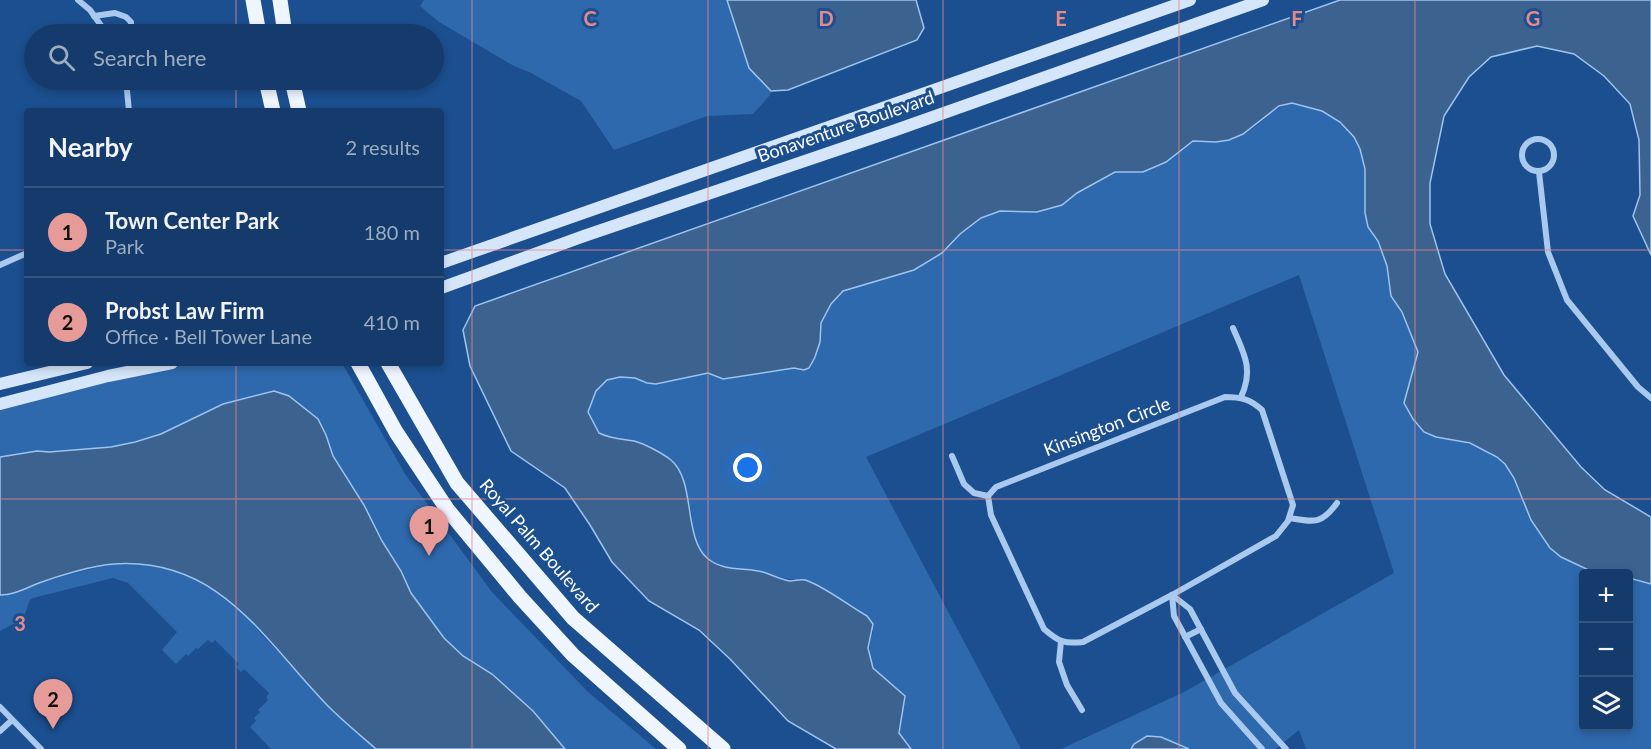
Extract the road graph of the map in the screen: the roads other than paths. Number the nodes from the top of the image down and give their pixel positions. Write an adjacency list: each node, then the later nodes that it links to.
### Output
1 (78, 0): 6 (street)
2 (253, 0): 9 (main road)
3 (280, 0): 10 (main road)
4 (1190, 0): 19 (main road, Bonaventure Boulevard)
5 (1263, 0): 21 (main road, Bonaventure Boulevard)
6 (94, 16): 7 (street); 8 (street)
7 (100, 24)
8 (131, 24)
9 (257, 24)
10 (284, 24)
11 (127, 90): 14 (street)
12 (268, 90): 15 (main road)
13 (294, 90): 16 (main road)
14 (129, 108)
15 (272, 108)
16 (298, 108)
17 (1539, 171): 17 (street); 29 (street)
18 (24, 254): 20 (street)
19 (444, 262)
20 (0, 265)
21 (444, 287)
22 (1233, 328): 28 (street)
23 (75, 366): 27 (main road)
24 (157, 366): 30 (main road)
25 (360, 366): 44 (main road)
26 (390, 366): 45 (main road, Royal Palm Boulevard)
27 (0, 384)
28 (1241, 397): 32 (street, Kinsington Circle); 34 (street)
29 (1651, 399)
30 (0, 404)
31 (952, 456): 32 (street)
32 (988, 496): 38 (street)
33 (1337, 503): 34 (street)
34 (1289, 518): 35 (street)
35 (1173, 595): 36 (street); 37 (street); 38 (street)
36 (1201, 629): 37 (street); 47 (street)
37 (1185, 637): 46 (street)
38 (1061, 641): 40 (street)
39 (0, 707): 41 (street)
40 (1082, 710)
41 (12, 720): 42 (street); 43 (street)
42 (0, 731)
43 (41, 749)
44 (680, 749)
45 (723, 749)
46 (1262, 749)
47 (1286, 749)

